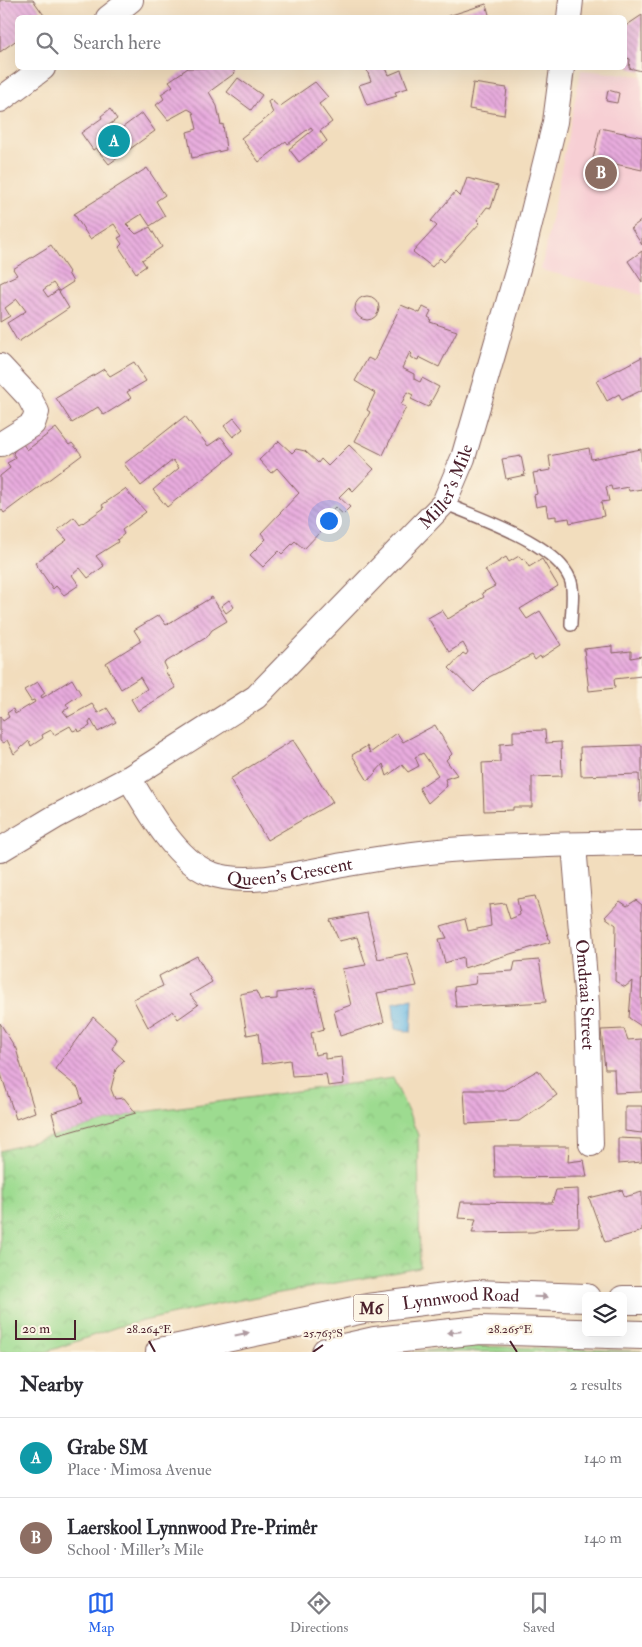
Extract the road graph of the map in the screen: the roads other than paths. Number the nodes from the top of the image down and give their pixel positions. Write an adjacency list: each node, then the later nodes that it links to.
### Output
1 (131, 0): 3 (street)
2 (571, 0): 4 (street)
3 (112, 15)
4 (569, 15)
5 (40, 70): 7 (street)
6 (562, 70): 10 (street, Miller's Mile)
7 (2, 100)
8 (0, 366): 9 (street)
9 (1, 444)
10 (444, 503): 11 (lane); 12 (street, Miller's Mile)
11 (571, 624)
12 (129, 778): 14 (street, Queen's Crescent); 15 (street)
13 (642, 843): 14 (street, Queen's Crescent)
14 (574, 845): 16 (street, Omdraai Street)
15 (0, 850)
16 (591, 1144)
17 (582, 1298): 23 (main road, Lynnwood Road / M6, one-way to 17)
18 (627, 1300): 19 (main road)
19 (642, 1300)
20 (582, 1333): 24 (main road, Lynnwood Road / M6, one-way to 24)
21 (627, 1334): 22 (main road, Lynnwood Road / M6)
22 (642, 1335)
23 (160, 1352)
24 (326, 1352)

